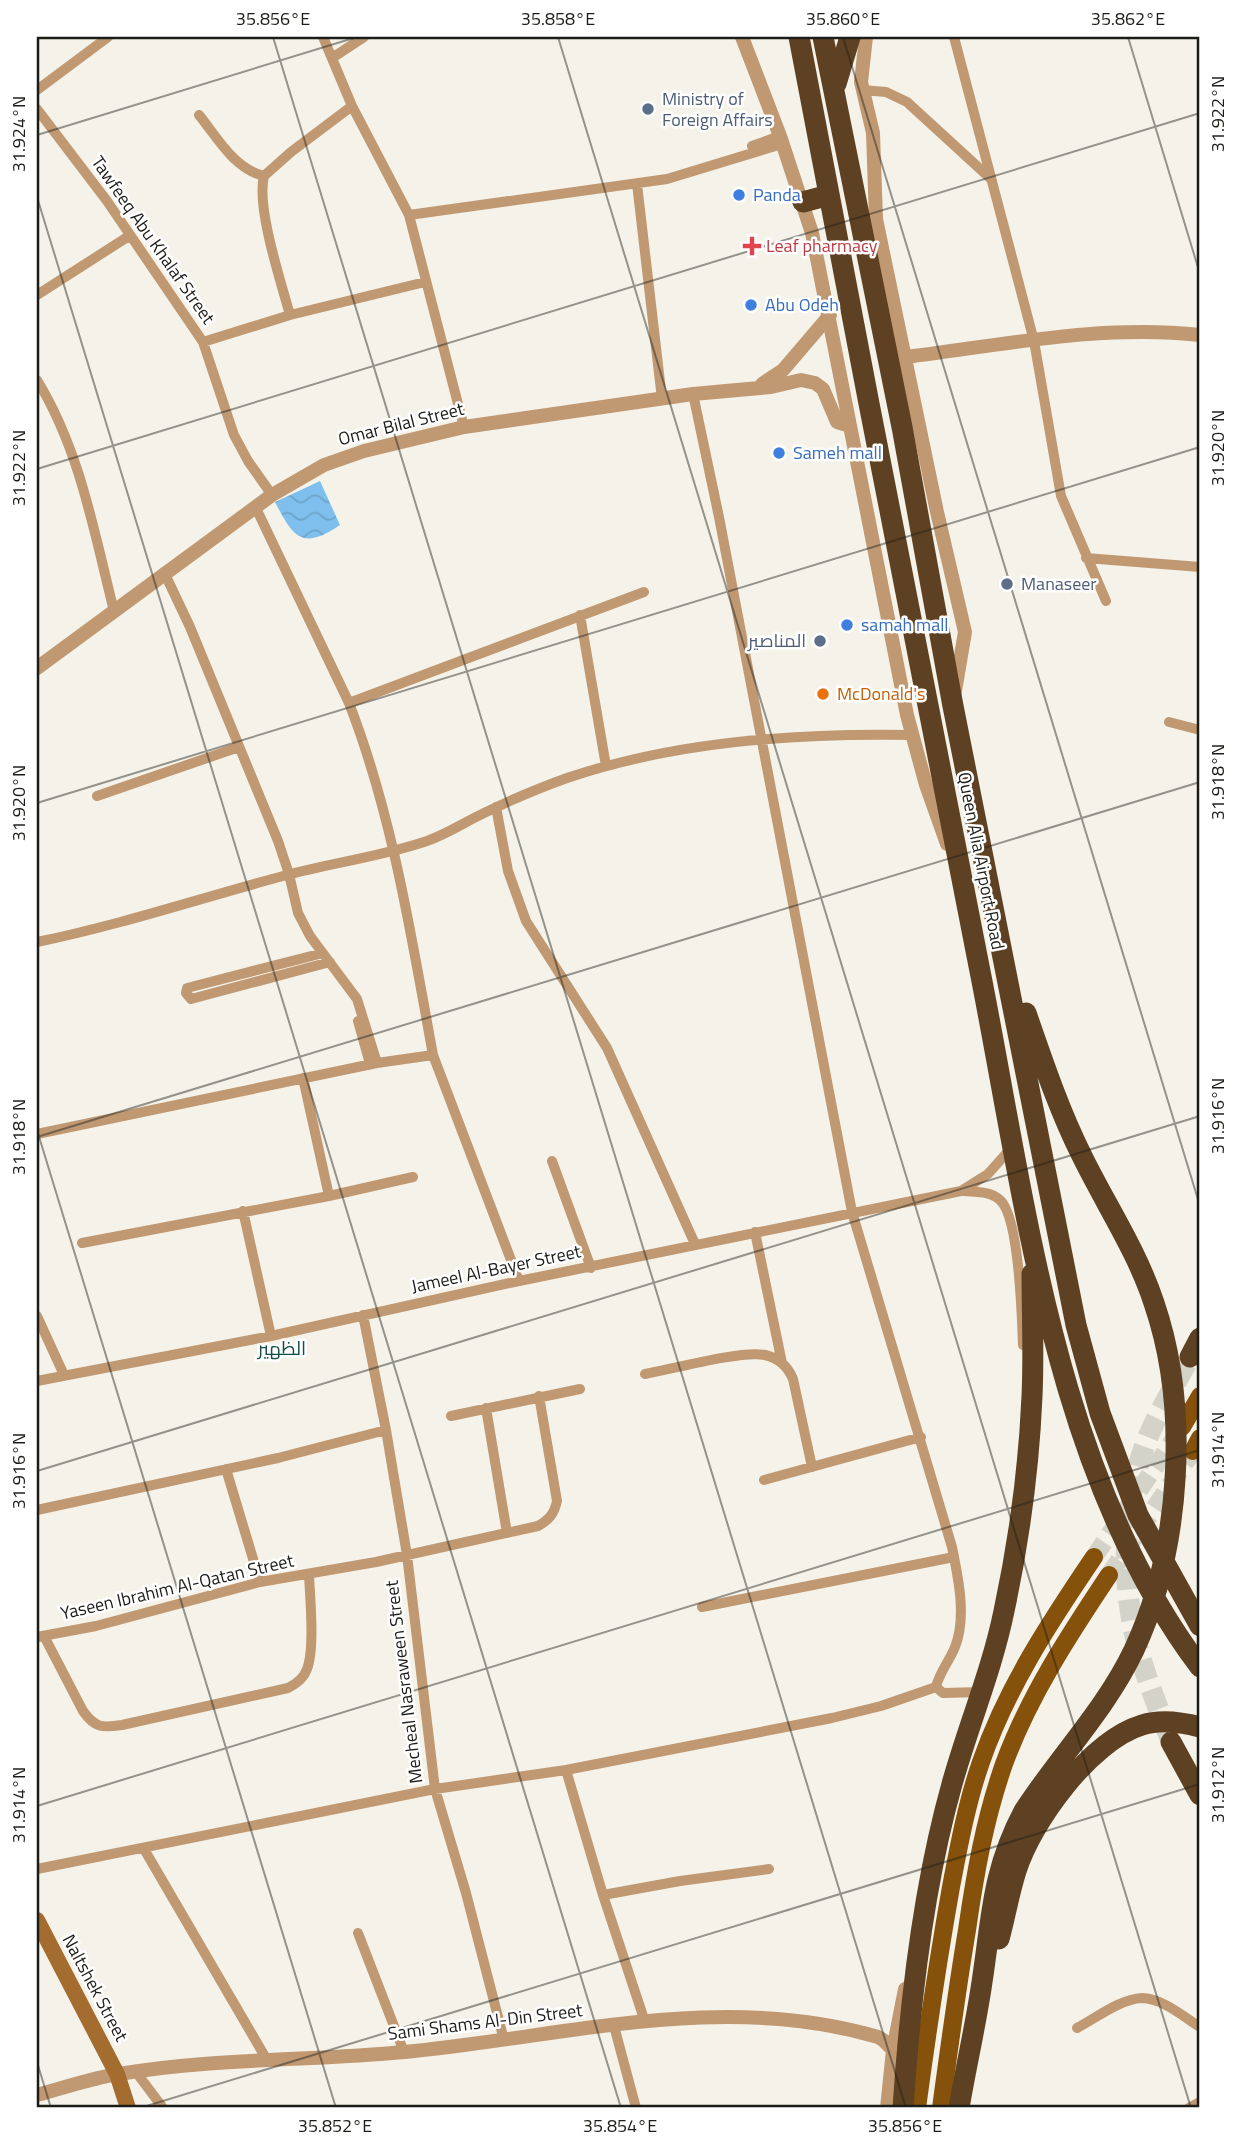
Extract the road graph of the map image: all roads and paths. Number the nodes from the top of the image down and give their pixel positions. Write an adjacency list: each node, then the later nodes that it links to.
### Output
1 (108, 37): 12 (street)
2 (323, 37): 10 (street)
3 (364, 37): 10 (street)
4 (742, 37): 17 (street)
5 (799, 37): 21 (highway, Queen Alia Airport Road)
6 (823, 37): 11 (highway, Queen Alia Airport Road)
7 (850, 37): 11 (highway)
8 (866, 37): 13 (street)
9 (954, 37): 19 (street)
10 (332, 58): 14 (street)
11 (834, 89): 24 (highway, Queen Alia Airport Road)
12 (37, 90)
13 (862, 90): 19 (street); 24 (street)
14 (352, 106): 18 (street); 23 (street)
15 (37, 109): 25 (street, Tawfeeq Abu Khalaf Street)
16 (199, 115): 18 (street)
17 (781, 140): 20 (street); 22 (street)
18 (264, 176): 28 (street)
19 (990, 178): 31 (street)
20 (637, 184): 23 (street); 37 (street)
21 (829, 195): 22 (highway); 62 (highway, Queen Alia Airport Road)
22 (803, 202): 29 (street)
23 (409, 215): 26 (street)
24 (868, 221): 33 (street); 38 (highway, Queen Alia Airport Road)
25 (129, 236): 27 (street); 32 (street, Tawfeeq Abu Khalaf Street)
26 (425, 282): 28 (street, Tawfeeq Abu Khalaf Street); 40 (street)
27 (37, 295)
28 (289, 315): 32 (street, Tawfeeq Abu Khalaf Street)
29 (830, 315): 35 (street, Omar Bilal Street); 39 (street)
30 (1200, 335): 31 (street)
31 (1034, 341): 33 (street); 43 (street)
32 (203, 342): 41 (street)
33 (906, 357): 38 (street)
34 (37, 380): 48 (street)
35 (754, 387): 36 (street, Omar Bilal Street); 39 (street, Omar Bilal Street)
36 (693, 394): 37 (street, Omar Bilal Street); 55 (street)
37 (662, 399): 40 (street, Omar Bilal Street)
38 (910, 425): 63 (highway, Queen Alia Airport Road)
39 (850, 426): 54 (street)
40 (464, 427): 41 (street, Omar Bilal Street)
41 (272, 495): 42 (street, Omar Bilal Street)
42 (255, 506): 45 (street, Omar Bilal Street); 51 (street)
43 (1086, 558): 44 (street); 47 (street)
44 (1200, 567)
45 (164, 572): 48 (street, Omar Bilal Street); 56 (street)
46 (644, 592): 49 (street)
47 (1105, 601)
48 (114, 611): 50 (street, Omar Bilal Street)
49 (580, 615): 51 (street); 57 (street)
50 (37, 668)
51 (349, 703): 60 (street)
52 (1169, 722): 53 (street)
53 (1200, 730)
54 (912, 735): 55 (street); 62 (street)
55 (762, 739): 57 (street); 77 (street)
56 (239, 747): 58 (street); 61 (street)
57 (606, 766): 59 (street)
58 (97, 796)
59 (496, 807): 60 (street); 81 (street)
60 (395, 850): 61 (street); 67 (street)
61 (285, 875): 64 (street); 65 (street)
62 (961, 877): 71 (highway, Queen Alia Airport Road)
63 (1000, 939): 112 (highway, Queen Alia Airport Road); 129 (highway)
64 (37, 942)
65 (323, 959): 66 (street); 68 (street)
66 (209, 988)
67 (433, 1055): 68 (street); 83 (street)
68 (374, 1063): 69 (street)
69 (303, 1078): 70 (street); 75 (street)
70 (37, 1134)
71 (1014, 1143): 74 (street, Jameel Al-Bayer Street); 79 (highway, Queen Alia Airport Road)
72 (552, 1161): 82 (street)
73 (413, 1177): 75 (street)
74 (961, 1191): 77 (street, Jameel Al-Bayer Street); 99 (street, Jameel Al-Bayer Street)
75 (329, 1196): 76 (street)
76 (243, 1211): 80 (street); 86 (street)
77 (852, 1212): 78 (street, Jameel Al-Bayer Street); 98 (street)
78 (755, 1232): 81 (street, Jameel Al-Bayer Street); 87 (street)
79 (1032, 1237): 99 (highway); 114 (highway, Queen Alia Airport Road)
80 (82, 1242)
81 (695, 1244): 82 (street, Jameel Al-Bayer Street)
82 (591, 1268): 83 (street, Jameel Al-Bayer Street)
83 (519, 1281): 84 (street, Jameel Al-Bayer Street)
84 (363, 1315): 86 (street, Jameel Al-Bayer Street); 97 (street, Mecheal Nasraween Street)
85 (37, 1316): 89 (street)
86 (271, 1336): 89 (street, Jameel Al-Bayer Street)
87 (782, 1363): 88 (street); 100 (street)
88 (645, 1374)
89 (64, 1375): 90 (street, Jameel Al-Bayer Street)
90 (37, 1381)
91 (580, 1389): 92 (street)
92 (539, 1396): 94 (street); 104 (street, Yaseen Ibrahim Al-Qatan Street)
93 (1200, 1396): 96 (main road)
94 (486, 1408): 95 (street); 104 (street)
95 (450, 1416)
96 (1182, 1427)
97 (386, 1430): 101 (street); 105 (street, Mecheal Nasraween Street)
98 (921, 1437): 100 (street); 106 (street)
99 (1030, 1437): 116 (highway)
100 (813, 1467): 102 (street)
101 (226, 1469): 103 (street); 110 (street)
102 (764, 1480)
103 (37, 1510)
104 (507, 1533): 105 (street, Yaseen Ibrahim Al-Qatan Street)
105 (407, 1555): 108 (street, Yaseen Ibrahim Al-Qatan Street); 120 (street, Mecheal Nasraween Street)
106 (954, 1557): 111 (street); 115 (street)
107 (1094, 1557): 149 (main road)
108 (309, 1574): 110 (street, Yaseen Ibrahim Al-Qatan Street); 113 (street)
109 (1109, 1574): 150 (main road)
110 (260, 1583): 113 (street, Yaseen Ibrahim Al-Qatan Street)
111 (702, 1607)
112 (1200, 1626)
113 (40, 1636)
114 (1200, 1667)
115 (936, 1687): 116 (street); 119 (street)
116 (982, 1692): 128 (highway)
117 (1200, 1727): 129 (highway)
118 (1171, 1742): 121 (highway)
119 (566, 1770): 120 (street); 125 (street)
120 (435, 1789): 122 (street); 136 (street, Mecheal Nasraween Street)
121 (1200, 1795)
122 (144, 1849): 124 (street); 139 (street)
123 (769, 1869): 125 (street)
124 (37, 1870)
125 (603, 1895): 131 (street)
126 (37, 1920): 141 (main road, Naltshek Street)
127 (358, 1933): 138 (street)
128 (921, 1935): 130 (street); 148 (highway)
129 (982, 1983): 151 (highway)
130 (899, 2019): 135 (street, Sami Shams Al-Din Street); 137 (street)
131 (645, 2022): 132 (street, Sami Shams Al-Din Street); 135 (street, Sami Shams Al-Din Street)
132 (614, 2026): 136 (street, Sami Shams Al-Din Street); 146 (street)
133 (1200, 2026): 134 (street)
134 (1077, 2028)
135 (856, 2031): 137 (street, Sami Shams Al-Din Street)
136 (504, 2040): 138 (street, Sami Shams Al-Din Street)
137 (893, 2050): 147 (street)
138 (404, 2053): 139 (street, Sami Shams Al-Din Street)
139 (267, 2060): 140 (street, Sami Shams Al-Din Street)
140 (136, 2072): 141 (street, Sami Shams Al-Din Street); 145 (street)
141 (117, 2074): 142 (street, Sami Shams Al-Din Street); 144 (main road, Naltshek Street)
142 (37, 2095)
143 (1200, 2102): 152 (street)
144 (128, 2108)
145 (163, 2108)
146 (636, 2108)
147 (887, 2108)
148 (903, 2108)
149 (917, 2108)
150 (942, 2108)
151 (959, 2108)
152 (1189, 2108)

